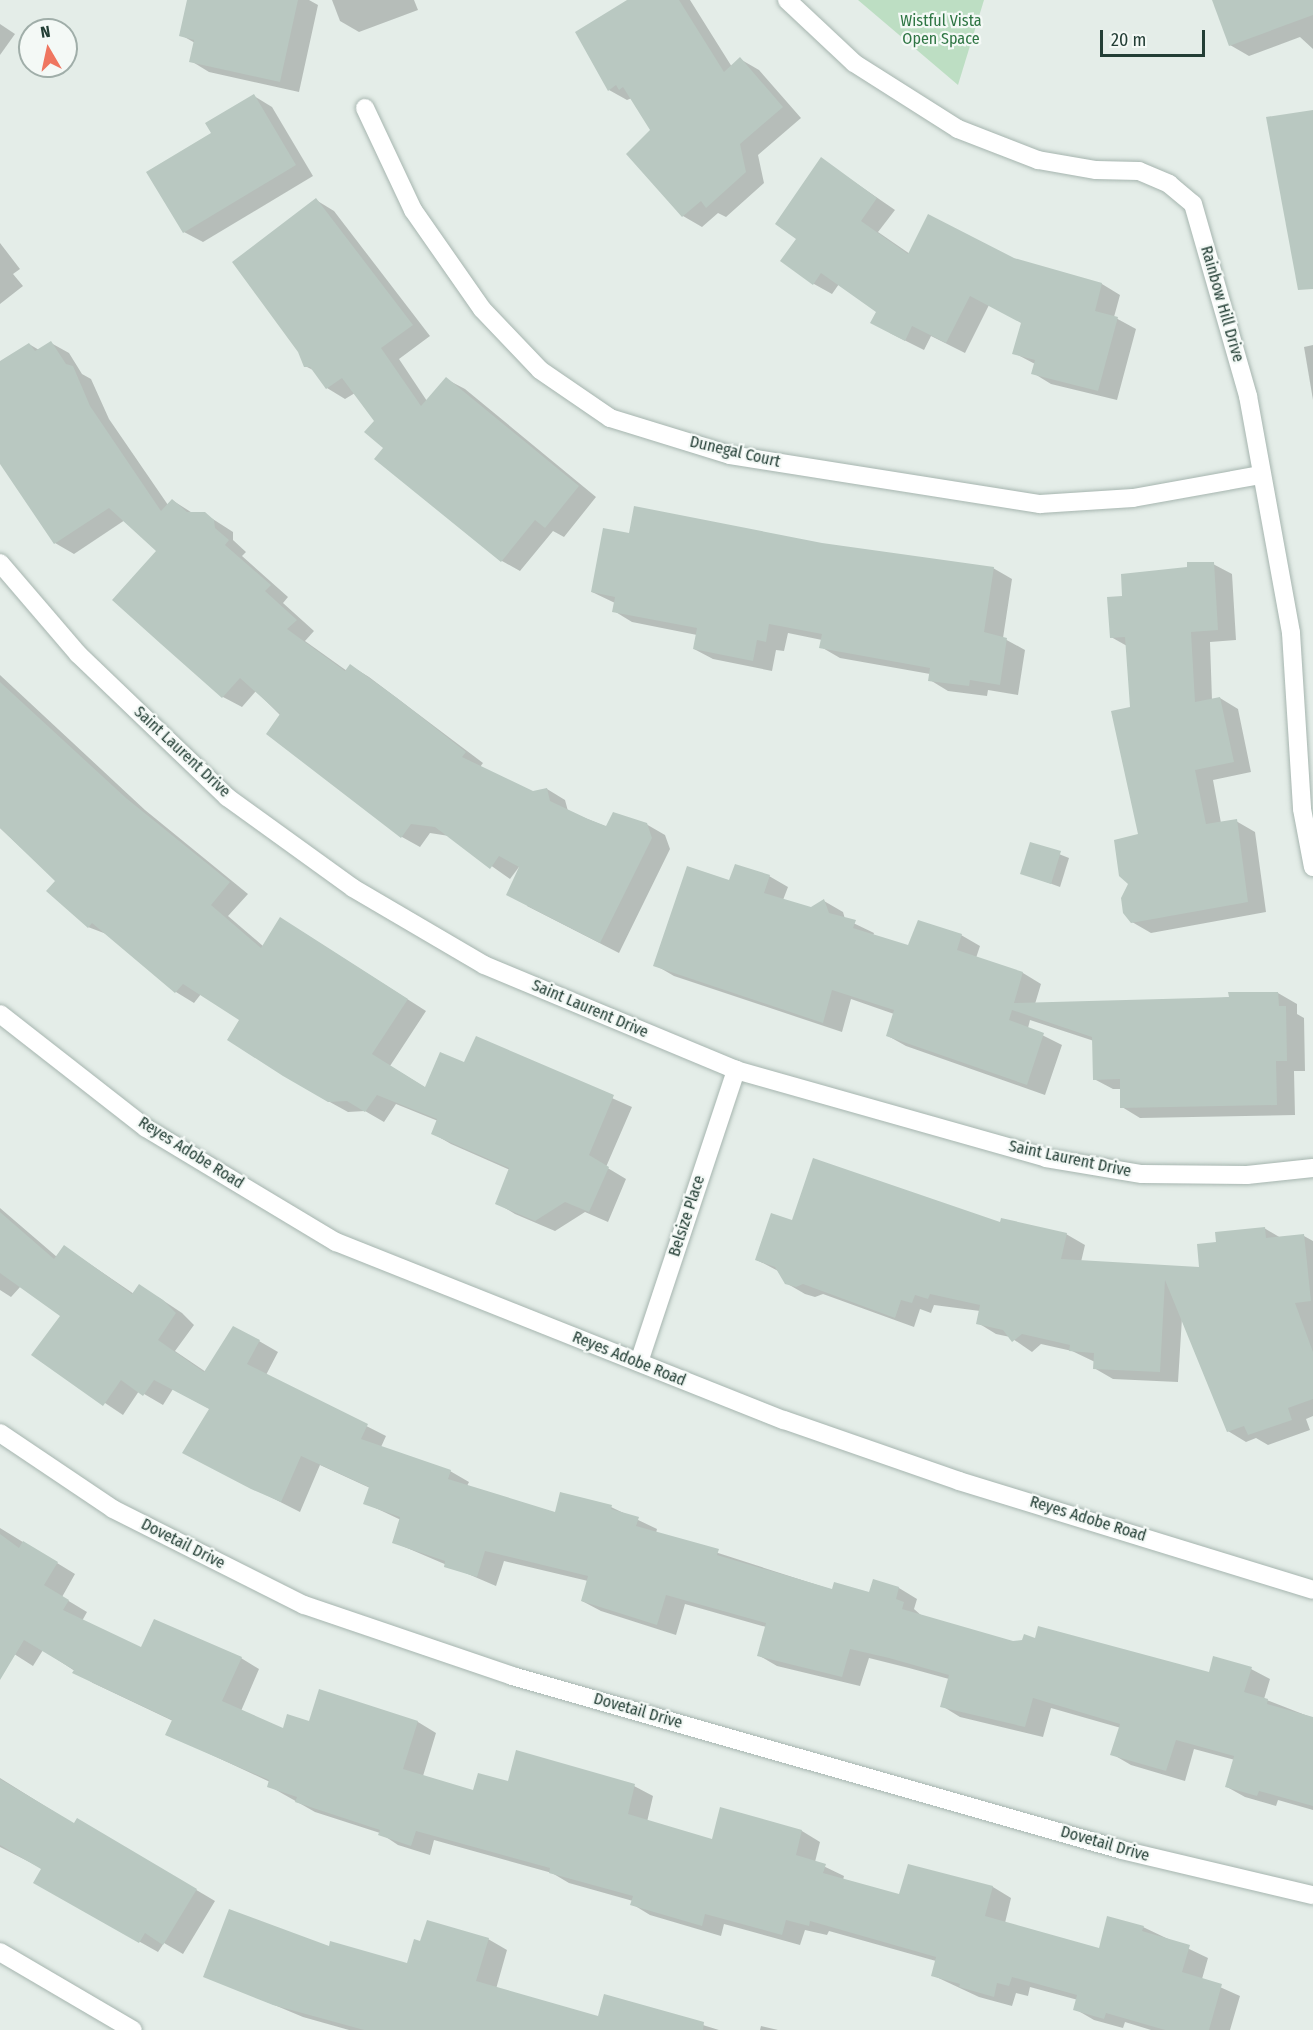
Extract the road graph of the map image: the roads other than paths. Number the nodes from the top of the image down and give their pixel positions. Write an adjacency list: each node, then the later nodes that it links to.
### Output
1 (787, 0): 3 (street, Rainbow Hill Drive)
2 (364, 108): 3 (street, Dunegal Court)
3 (1261, 475): 5 (street, Rainbow Hill Drive)
4 (0, 563): 7 (street, Saint Laurent Drive)
5 (1313, 867)
6 (0, 1014): 9 (street, Reyes Adobe Road)
7 (736, 1070): 8 (street, Saint Laurent Drive); 9 (street, Belsize Place)
8 (1313, 1168)
9 (639, 1362): 11 (street, Reyes Adobe Road)
10 (0, 1433): 12 (street, Dovetail Drive)
11 (1313, 1590)
12 (1313, 1895)
13 (0, 1952): 14 (street)
14 (133, 2030)

